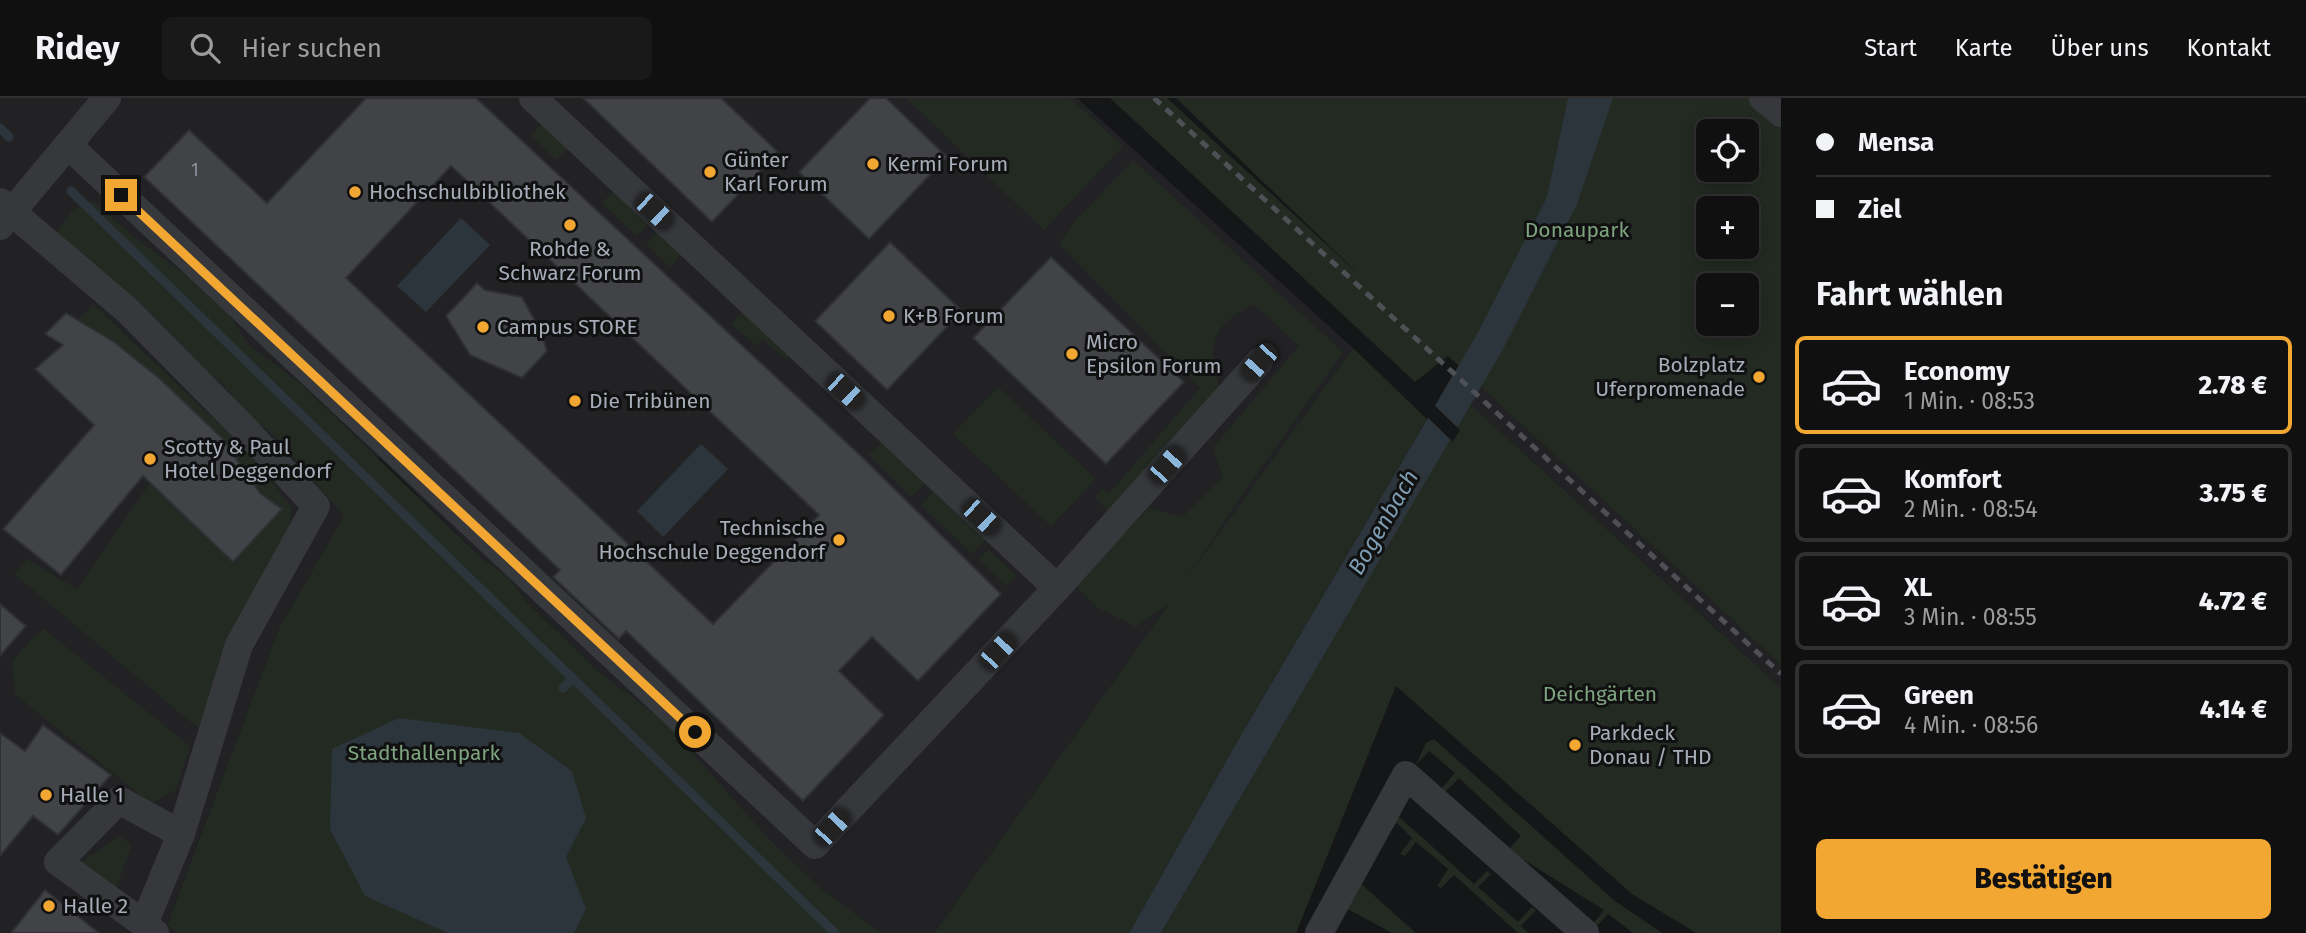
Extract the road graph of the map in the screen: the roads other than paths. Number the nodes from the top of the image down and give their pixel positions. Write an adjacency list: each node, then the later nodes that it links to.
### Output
1 (107, 98): 5 (street)
2 (533, 98): 8 (street)
3 (1762, 98): 4 (street)
4 (1781, 113)
5 (68, 145): 6 (street); 8 (street)
6 (4, 214): 9 (street)
7 (1259, 362): 8 (street)
8 (1057, 588)
9 (181, 834): 10 (street); 10 (street)
10 (149, 929)
11 (1319, 933): 12 (street)
12 (1585, 933)

